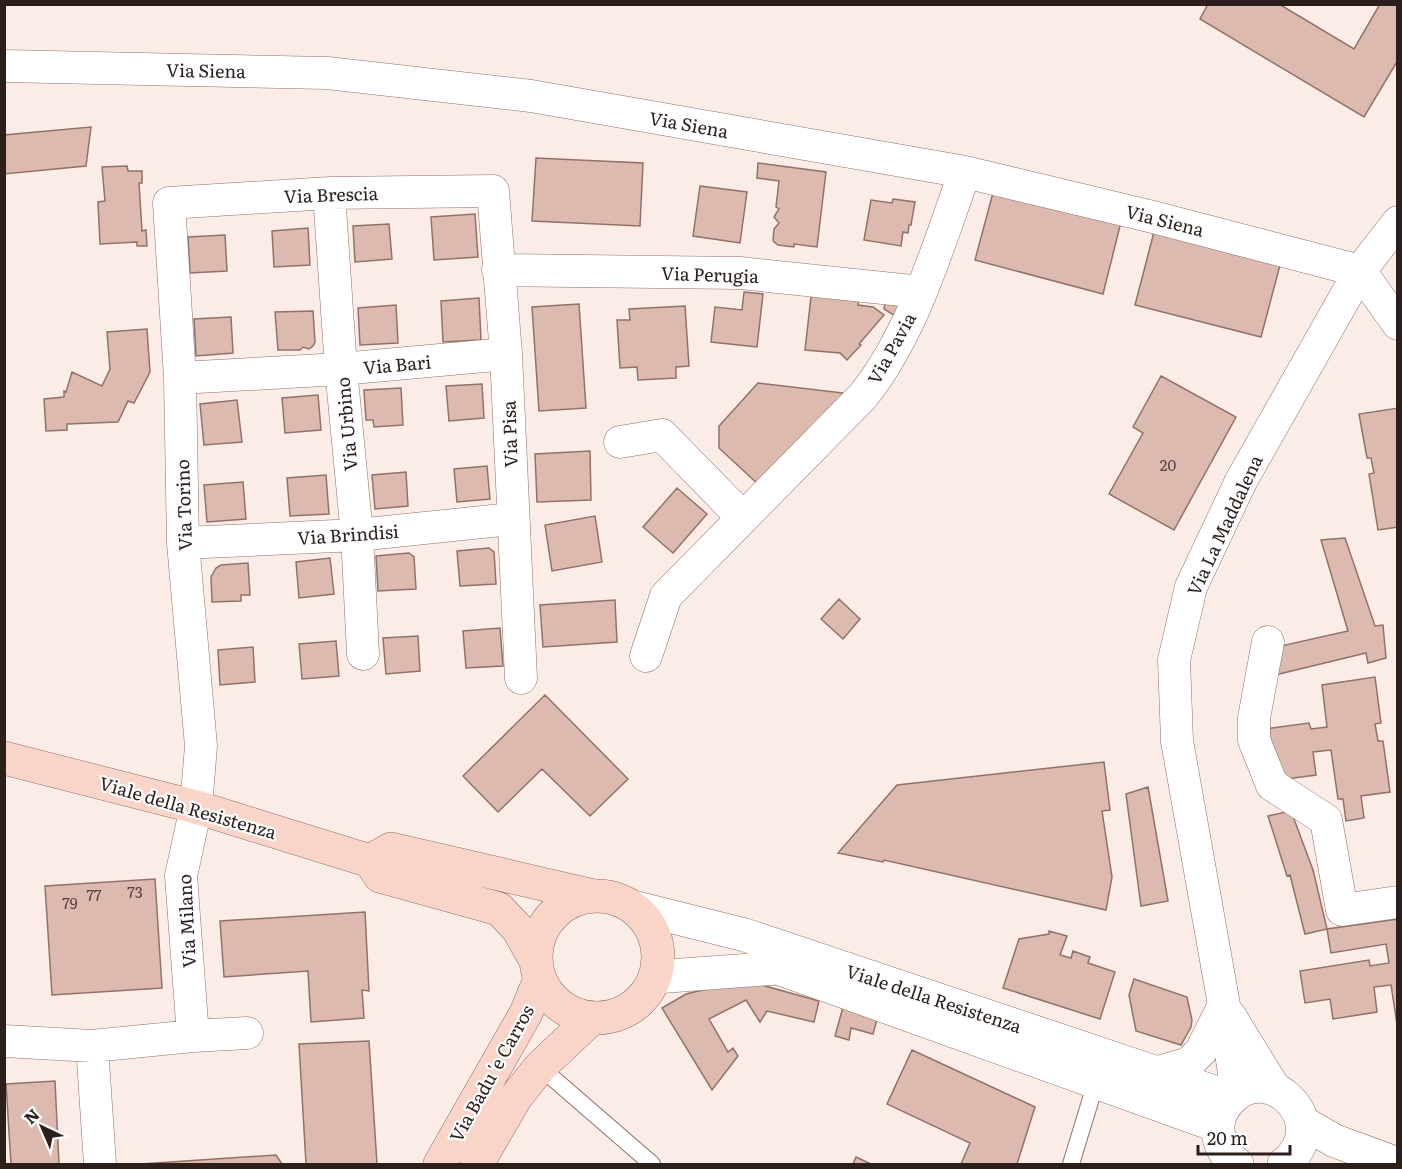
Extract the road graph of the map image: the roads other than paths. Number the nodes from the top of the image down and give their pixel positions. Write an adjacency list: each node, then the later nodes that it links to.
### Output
1 (4, 66): 2 (street, Via Siena)
2 (965, 172): 8 (street, Via Siena); 9 (street, Via Pavia)
3 (493, 191): 4 (street, Via Brescia); 7 (street, Via Pisa)
4 (329, 193): 5 (street, Via Brescia); 12 (street, Via Urbino)
5 (169, 203): 13 (street, Via Torino)
6 (1398, 222): 8 (street, Via La Maddalena)
7 (498, 270): 9 (street, Via Perugia); 11 (street, Via Pisa)
8 (1360, 271): 10 (street); 31 (street, Via La Maddalena)
9 (921, 292): 15 (street, Via Pavia)
10 (1398, 324)
11 (506, 354): 12 (street, Via Bari); 16 (street, Via Pisa)
12 (341, 369): 13 (street, Via Bari); 17 (street, Via Urbino)
13 (180, 378): 18 (street, Via Torino)
14 (620, 442): 15 (street)
15 (743, 518): 21 (street, Via Pavia)
16 (512, 519): 17 (street, Via Brindisi); 22 (street, Via Pisa)
17 (357, 535): 18 (street, Via Brindisi); 20 (street, Via Urbino)
18 (183, 543): 24 (street, Via Torino)
19 (1268, 642): 27 (street)
20 (363, 654)
21 (646, 656)
22 (521, 678)
23 (4, 758): 24 (main road, Viale della Resistenza)
24 (196, 807): 25 (main road, Viale della Resistenza); 34 (street, Via Milano)
25 (370, 861): 26 (main road); 29 (main road, Viale della Resistenza)
26 (594, 896): 28 (main road); 29 (main road)
27 (1398, 902)
28 (633, 907): 30 (main road); 38 (street, Viale della Resistenza)
29 (538, 970): 32 (main road); 45 (main road, Via Badu 'e Carros)
30 (655, 977): 32 (main road); 39 (street, Viale della Resistenza)
31 (1224, 1005): 38 (street); 40 (street, Via La Maddalena); 41 (street, Via La Maddalena)
32 (592, 1018): 37 (main road, Via Badu 'e Carros)
33 (247, 1033): 34 (street)
34 (193, 1036): 36 (street)
35 (4, 1041): 36 (street)
36 (92, 1046): 44 (street)
37 (540, 1067): 46 (main road, Via Badu 'e Carros); 47 (lane)
38 (1158, 1072): 41 (street, Viale della Resistenza)
39 (1096, 1082): 41 (street, Viale della Resistenza); 48 (lane)
40 (1275, 1089): 41 (street); 42 (street)
41 (1229, 1106): 49 (street)
42 (1302, 1122): 43 (street); 50 (street)
43 (1296, 1163)
44 (100, 1164)
45 (440, 1164)
46 (477, 1164)
47 (652, 1164)
48 (1071, 1164)
49 (1234, 1164)
50 (1398, 1164)

